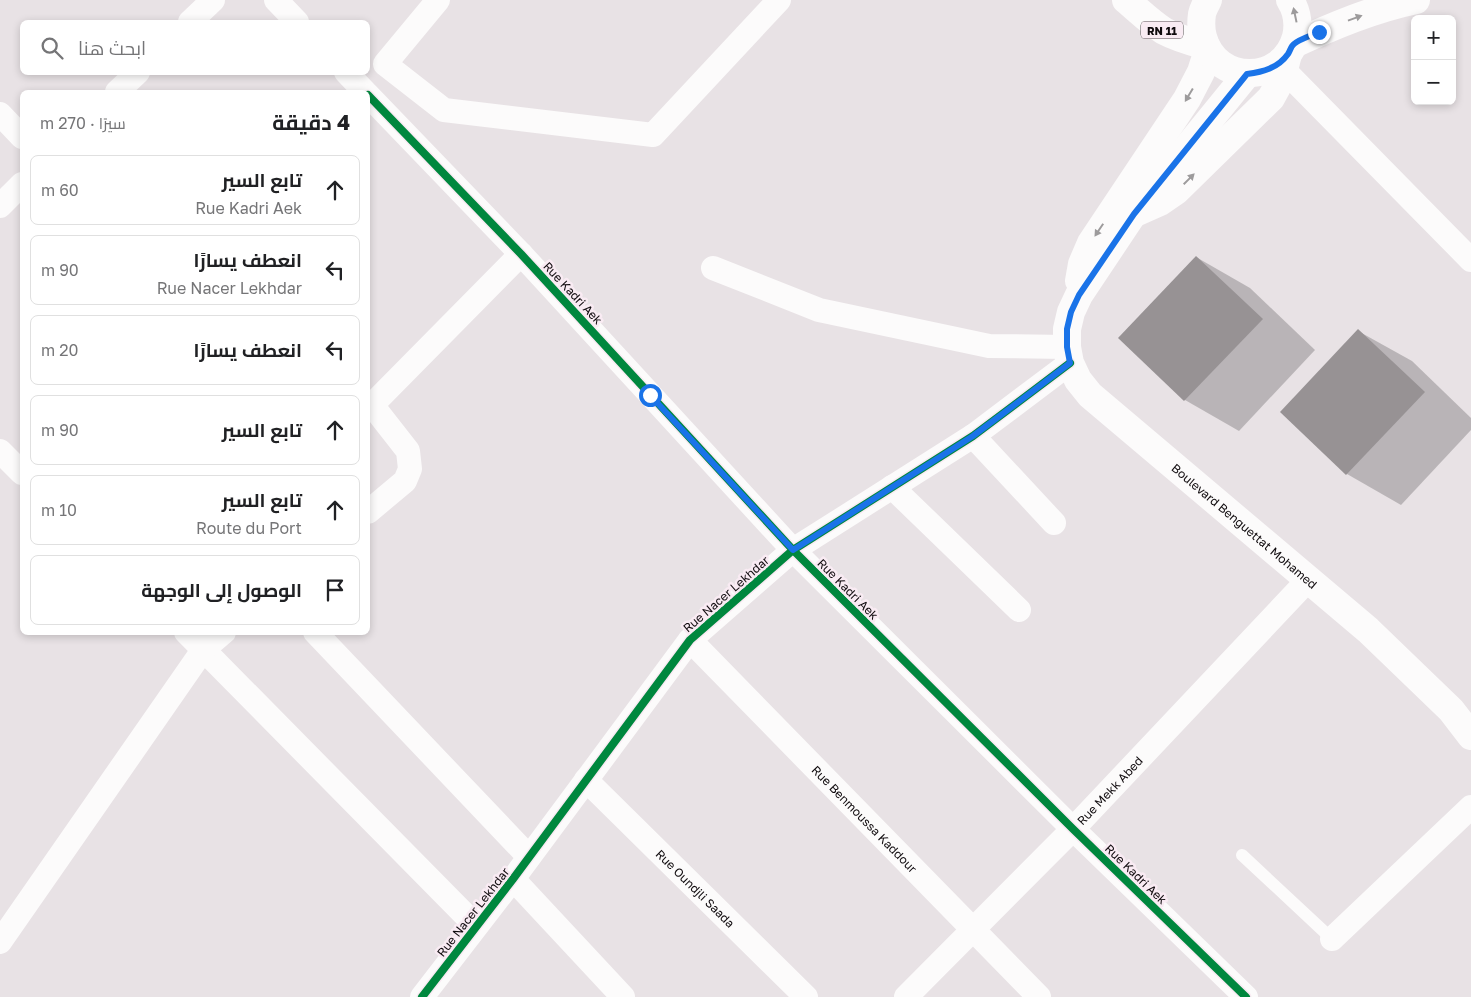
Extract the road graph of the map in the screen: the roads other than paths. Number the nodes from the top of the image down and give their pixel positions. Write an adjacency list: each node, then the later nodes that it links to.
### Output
1 (213, 0): 9 (street)
2 (276, 0): 10 (street)
3 (438, 0): 4 (street)
4 (779, 0)
5 (1126, 0): 11 (main road, RN 11)
6 (1208, 0): 11 (main road)
7 (1290, 0): 12 (main road, one-way to 7)
8 (1416, 0): 12 (main road, one-way to 8)
9 (192, 20)
10 (295, 20)
11 (1207, 48): 13 (main road); 27 (main road, one-way to 27)
12 (1289, 56): 13 (main road); 23 (main road, one-way to 12); 25 (street)
13 (1247, 74): 23 (main road)
14 (135, 75): 16 (street)
15 (349, 75): 17 (street, Rue Kadri Aek)
16 (119, 90)
17 (362, 90)
18 (370, 98): 24 (street, Rue Kadri Aek)
19 (0, 114): 20 (street)
20 (20, 135)
21 (20, 186): 22 (street)
22 (0, 206)
23 (1134, 214): 27 (main road)
24 (521, 254): 33 (street); 35 (street, Rue Kadri Aek)
25 (1471, 260)
26 (713, 268): 28 (street)
27 (1079, 295): 28 (main road)
28 (1069, 355): 29 (street, Rue Nacer Lekhdar); 36 (main road, Boulevard Benguettat Mohamed)
29 (973, 436): 32 (street, Rue Nacer Lekhdar); 34 (street)
30 (0, 451): 31 (street)
31 (20, 471)
32 (892, 487): 35 (street, Rue Nacer Lekhdar); 37 (street)
33 (370, 510)
34 (1054, 523)
35 (793, 550): 41 (street, Rue Nacer Lekhdar); 46 (street, Rue Kadri Aek)
36 (1308, 580): 43 (main road, Boulevard Benguettat Mohamed); 46 (street, Rue Mekk Abed)
37 (1019, 610)
38 (189, 635): 42 (street)
39 (220, 635): 42 (street)
40 (318, 635): 48 (street)
41 (690, 640): 44 (street, Rue Nacer Lekhdar); 51 (street, Rue Benmoussa Kaddour)
42 (203, 650): 50 (street); 53 (street)
43 (1469, 731)
44 (586, 780): 48 (street, Rue Nacer Lekhdar); 56 (street, Rue Oundjli Saada)
45 (1471, 807): 52 (street)
46 (1073, 829): 51 (street, Rue Mekk Abed); 59 (street, Rue Kadri Aek)
47 (1242, 855): 52 (lane)
48 (529, 857): 49 (street, Rue Nacer Lekhdar)
49 (513, 880): 50 (street, Rue Nacer Lekhdar); 55 (street)
50 (476, 926): 54 (street, Rue Nacer Lekhdar)
51 (973, 930): 57 (street, Rue Mekk Abed); 58 (street, Rue Benmoussa Kaddour)
52 (1332, 939)
53 (0, 942)
54 (422, 997)
55 (623, 997)
56 (806, 997)
57 (906, 997)
58 (1039, 997)
59 (1246, 997)

